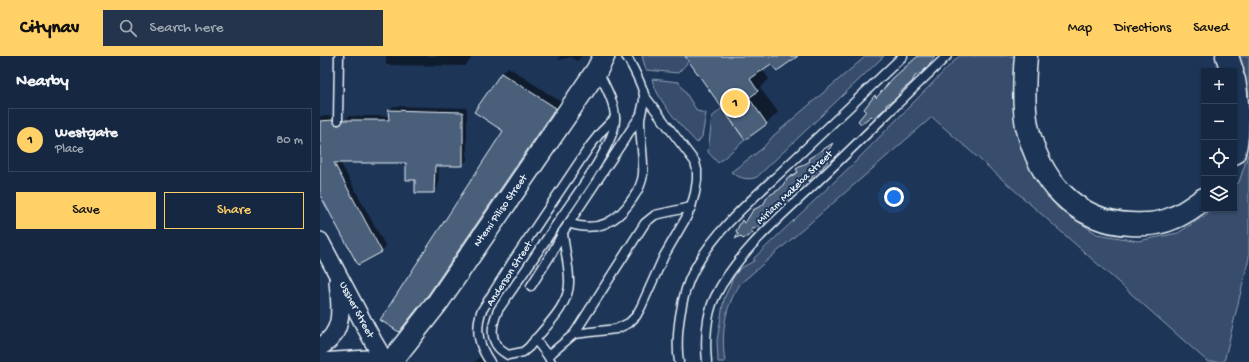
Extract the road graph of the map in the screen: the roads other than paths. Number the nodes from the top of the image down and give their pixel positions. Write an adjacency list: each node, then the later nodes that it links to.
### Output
1 (339, 56): 13 (lane)
2 (626, 56): 9 (lane)
3 (903, 56): 29 (lane, Miriam Makeba Street)
4 (947, 56): 30 (lane, Miriam Makeba Street)
5 (1026, 56): 15 (highway)
6 (1228, 56): 8 (highway)
7 (601, 63): 12 (lane, Anderson Street); 26 (street, Ntemi Piliso Street)
8 (1231, 68)
9 (644, 95): 11 (lane); 16 (lane)
10 (1237, 104): 14 (highway)
11 (640, 116): 17 (lane); 17 (lane)
12 (615, 118): 23 (lane, Anderson Street); 28 (lane)
13 (338, 120)
14 (1236, 140)
15 (1201, 201)
16 (691, 207): 22 (lane); 22 (lane)
17 (568, 223): 18 (lane)
18 (562, 232): 21 (lane); 23 (lane, Anderson Street)
19 (320, 241): 20 (street, Ussher Street)
20 (337, 274): 24 (street); 26 (street, Ussher Street)
21 (531, 286)
22 (574, 334): 25 (lane)
23 (535, 339): 25 (lane)
24 (320, 346)
25 (550, 359)
26 (387, 361): 27 (street)
27 (320, 362)
28 (490, 362)
29 (679, 362)
30 (707, 362)

